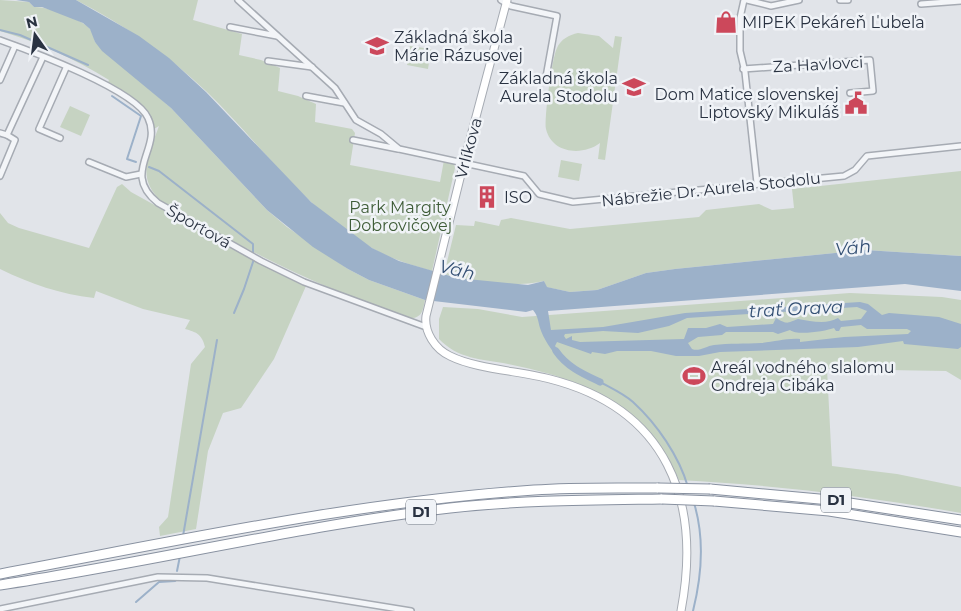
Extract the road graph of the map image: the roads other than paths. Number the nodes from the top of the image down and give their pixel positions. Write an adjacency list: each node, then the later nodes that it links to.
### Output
1 (238, 0): 10 (street)
2 (746, 0): 3 (street); 17 (street)
3 (797, 0)
4 (840, 0): 5 (street)
5 (848, 0)
6 (505, 1): 18 (street); 30 (street, Vrlíkova)
7 (961, 1): 8 (street)
8 (921, 4)
9 (230, 27): 10 (street)
10 (278, 36): 15 (street)
11 (0, 40): 12 (street)
12 (15, 46): 13 (street); 19 (street)
13 (43, 57): 16 (street); 24 (street)
14 (268, 61): 15 (street)
15 (313, 67): 22 (street)
16 (66, 68): 25 (street); 31 (street)
17 (743, 68): 20 (street, Za Havlovci); 33 (street)
18 (546, 77)
19 (0, 80)
20 (850, 93)
21 (306, 96): 22 (street)
22 (344, 103): 28 (street)
23 (0, 133): 24 (street)
24 (7, 135): 32 (street)
25 (60, 138)
26 (352, 140): 28 (street, Nábrežie Dr. Aurela Stodolu)
27 (961, 146): 33 (street, Nábrežie Dr. Aurela Stodolu)
28 (399, 149): 30 (street, Nábrežie Dr. Aurela Stodolu)
29 (88, 162): 31 (street)
30 (464, 162): 33 (street, Nábrežie Dr. Aurela Stodolu); 34 (street, Vrlíkova)
31 (141, 174): 34 (street, Športová)
32 (0, 176)
33 (757, 183)
34 (426, 327): 41 (street)
35 (961, 520): 37 (highway, D1, bridge)
36 (961, 532): 38 (highway, D1, bridge)
37 (0, 574)
38 (0, 585)
39 (0, 609): 40 (street)
40 (411, 611)
41 (681, 611)

